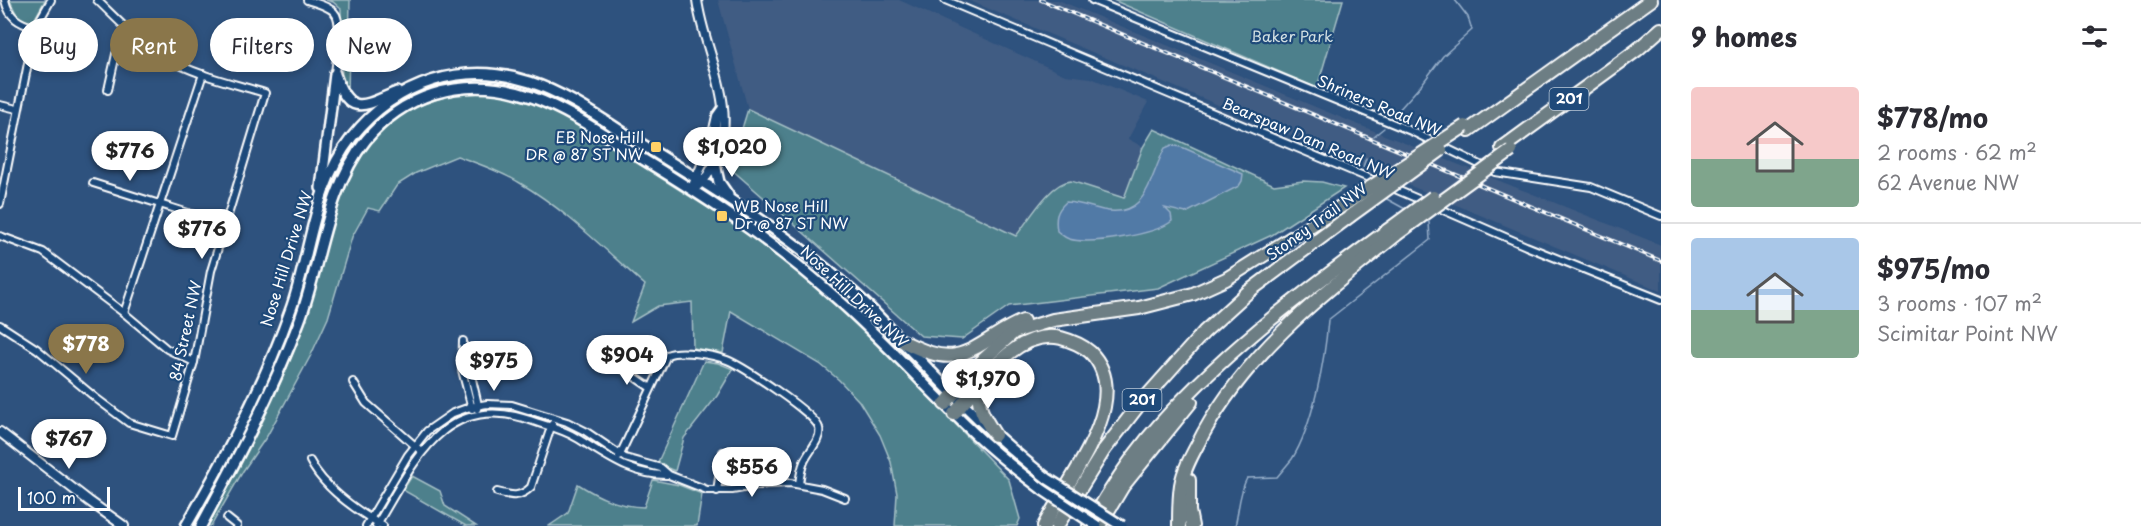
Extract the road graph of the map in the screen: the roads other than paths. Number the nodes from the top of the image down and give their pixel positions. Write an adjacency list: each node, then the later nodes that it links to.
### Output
1 (5, 0): 11 (street)
2 (51, 0): 9 (street)
3 (97, 0): 10 (street)
4 (307, 0): 17 (street)
5 (697, 0): 22 (street)
6 (945, 0): 36 (street, Bearspaw Dam Road NW)
7 (1092, 0): 32 (street, Shriners Road NW)
8 (1648, 2): 23 (highway, Stoney Trail NW / 201)
9 (41, 18)
10 (116, 18)
11 (18, 22)
12 (1661, 29): 34 (highway, 201, bridge)
13 (25, 72): 21 (street)
14 (112, 72): 19 (street)
15 (198, 72): 16 (street)
16 (203, 74): 31 (street); 33 (street, 84 Street NW)
17 (335, 74): 18 (main road); 28 (main road)
18 (409, 88): 25 (main road, Nose Hill Drive NW); 28 (main road, Nose Hill Drive NW)
19 (108, 90)
20 (0, 105): 21 (street)
21 (17, 109): 30 (street)
22 (722, 109): 24 (street); 25 (street)
23 (1467, 128): 38 (highway, bridge); 78 (highway, Stoney Trail NW / 201, bridge)
24 (715, 164): 25 (street); 29 (main road)
25 (699, 180): 27 (street); 29 (main road, Nose Hill Drive NW)
26 (93, 183): 31 (street)
27 (693, 190): 48 (main road, Nose Hill Drive NW); 74 (main road, Nose Hill Drive NW)
28 (320, 198): 73 (main road, Nose Hill Drive NW)
29 (731, 199): 41 (main road, Nose Hill Drive NW)
30 (0, 204)
31 (161, 204): 33 (street); 37 (street)
32 (1661, 216)
33 (226, 225): 42 (street, 84 Street NW)
34 (1392, 232): 40 (highway, 201); 57 (highway)
35 (0, 236): 37 (street)
36 (1661, 300)
37 (124, 313): 42 (street)
38 (1101, 314): 41 (highway); 47 (highway)
39 (0, 325): 42 (street, 84 Street NW)
40 (1246, 340): 79 (highway, 201); 80 (highway)
41 (902, 341): 47 (main road, Nose Hill Drive NW)
42 (194, 362)
43 (617, 364): 46 (street)
44 (353, 382): 58 (street)
45 (980, 385): 51 (highway); 56 (highway); 77 (highway)
46 (651, 388): 61 (street); 65 (street)
47 (954, 394): 48 (highway); 51 (main road, Nose Hill Drive NW)
48 (945, 404): 51 (main road, Nose Hill Drive NW)
49 (478, 405): 50 (street); 50 (street); 52 (street); 53 (street)
50 (470, 407): 52 (street); 58 (street)
51 (958, 409): 56 (main road, Nose Hill Drive NW); 80 (main road, Nose Hill Drive NW, bridge)
52 (476, 415): 54 (street); 59 (street)
53 (554, 418): 54 (street); 61 (street)
54 (551, 427): 63 (street); 67 (street)
55 (0, 432): 72 (street)
56 (995, 435): 81 (main road, Nose Hill Drive NW, bridge)
57 (1199, 442): 82 (highway); 83 (highway)
58 (415, 445): 59 (street); 70 (street)
59 (422, 451): 71 (street)
60 (723, 452): 66 (street)
61 (620, 455): 63 (street); 64 (street)
62 (310, 461): 70 (street)
63 (616, 464): 64 (street)
64 (669, 475): 66 (street)
65 (799, 484): 66 (street); 68 (street)
66 (717, 491)
67 (497, 492)
68 (845, 498)
69 (226, 518): 75 (street)
70 (370, 519): 71 (street); 76 (street)
71 (379, 525)
72 (124, 526)
73 (186, 526)
74 (201, 526)
75 (237, 526)
76 (366, 526)
77 (1044, 526)
78 (1057, 526)
79 (1089, 526)
80 (1098, 526)
81 (1122, 526)
82 (1179, 526)
83 (1192, 526)

